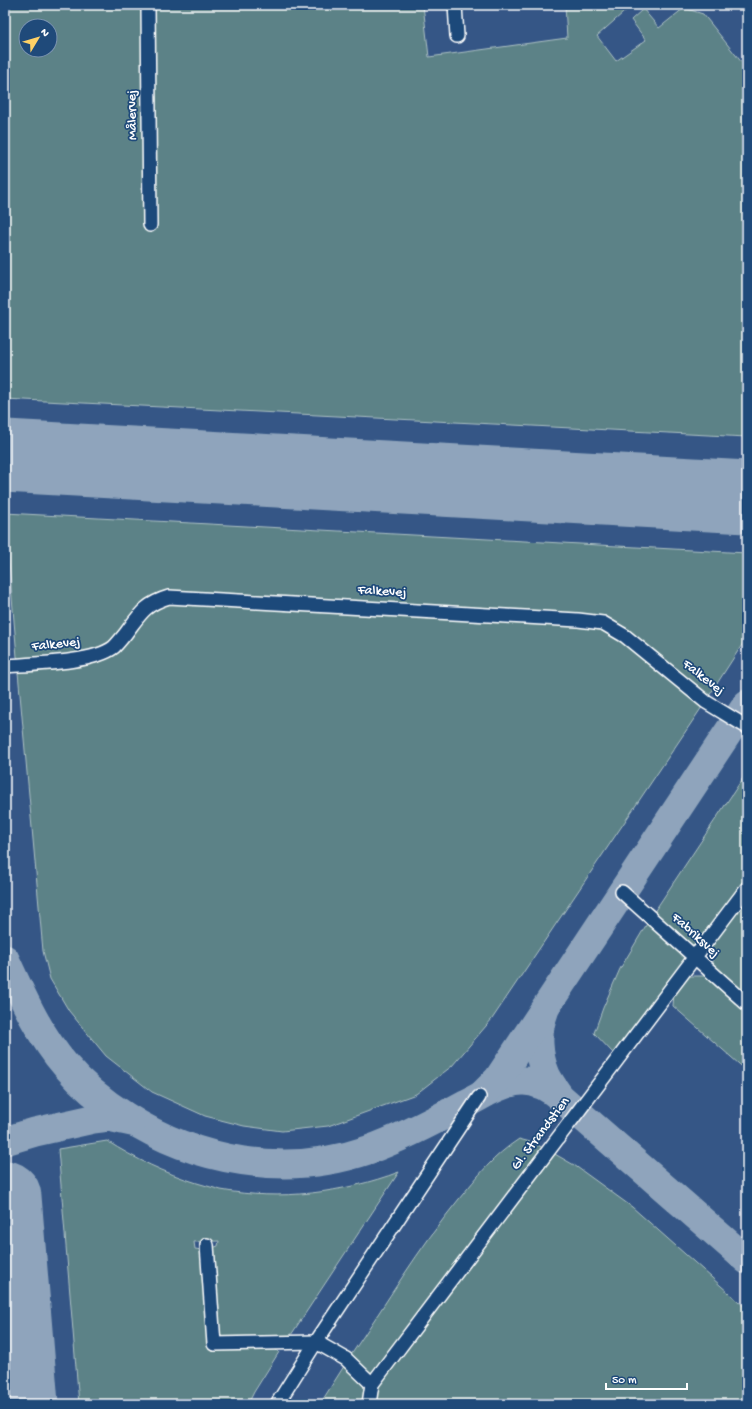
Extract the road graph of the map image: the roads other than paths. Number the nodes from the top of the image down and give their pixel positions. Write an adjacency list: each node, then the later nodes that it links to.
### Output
1 (148, 5): 4 (lane, Målervej)
2 (455, 5): 3 (lane)
3 (457, 36)
4 (150, 225)
5 (5, 666): 6 (lane, Falkevej)
6 (747, 727)
7 (747, 888): 9 (lane, Gl. Strandstien)
8 (622, 892): 9 (lane, Fabriksvej)
9 (694, 958): 10 (lane, Fabriksvej); 14 (lane, Gl. Strandstien)
10 (747, 1004)
11 (479, 1098): 13 (lane)
12 (207, 1245): 13 (lane)
13 (316, 1342): 14 (lane); 15 (lane)
14 (372, 1384): 16 (lane, Gl. Strandstien)
15 (277, 1404)
16 (368, 1404)

